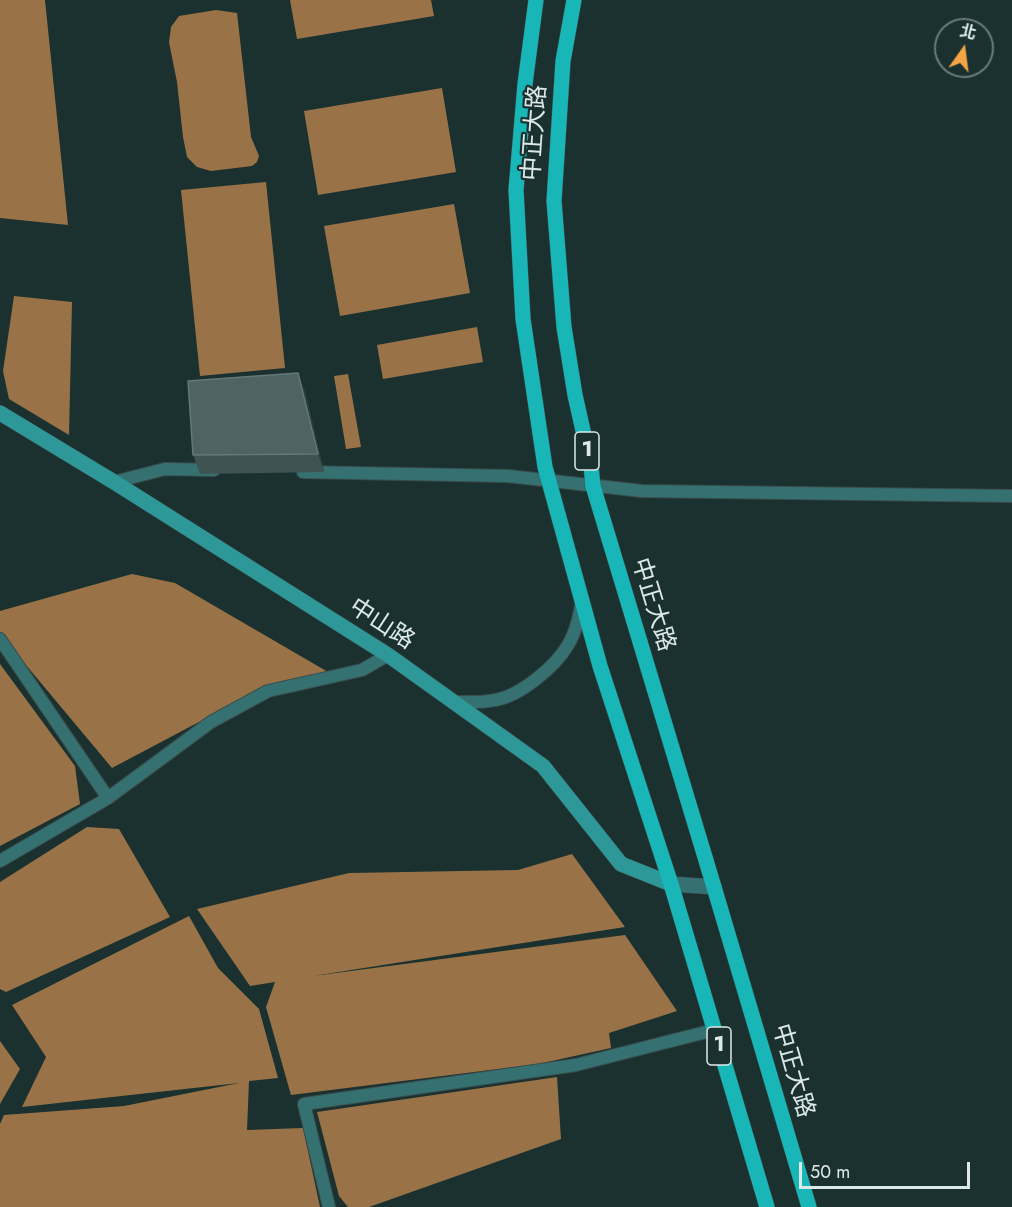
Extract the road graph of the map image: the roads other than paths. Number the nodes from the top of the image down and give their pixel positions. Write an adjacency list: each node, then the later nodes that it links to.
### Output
1 (536, 0): 6 (main road, 中正大路 / 1)
2 (574, 0): 8 (main road, 中正大路 / 1)
3 (0, 413): 7 (street, 中山路)
4 (224, 471): 7 (lane)
5 (295, 472): 6 (lane)
6 (550, 481): 8 (lane); 10 (main road, 中正大路 / 1)
7 (114, 482): 12 (street, 中山路)
8 (592, 486): 9 (lane); 17 (main road, 中正大路 / 1)
9 (1012, 496)
10 (582, 600): 13 (lane); 16 (main road, 中正大路 / 1)
11 (0, 639): 14 (lane)
12 (388, 655): 13 (street, 中山路); 14 (lane)
13 (453, 702): 16 (street, 中山路)
14 (108, 798): 15 (lane)
15 (0, 861)
16 (671, 884): 17 (street, 中山路); 18 (main road, 中正大路 / 1)
17 (714, 886): 21 (main road, 中正大路 / 1)
18 (714, 1030): 19 (lane); 20 (main road, 中正大路 / 1)
19 (329, 1207)
20 (767, 1207)
21 (809, 1207)

